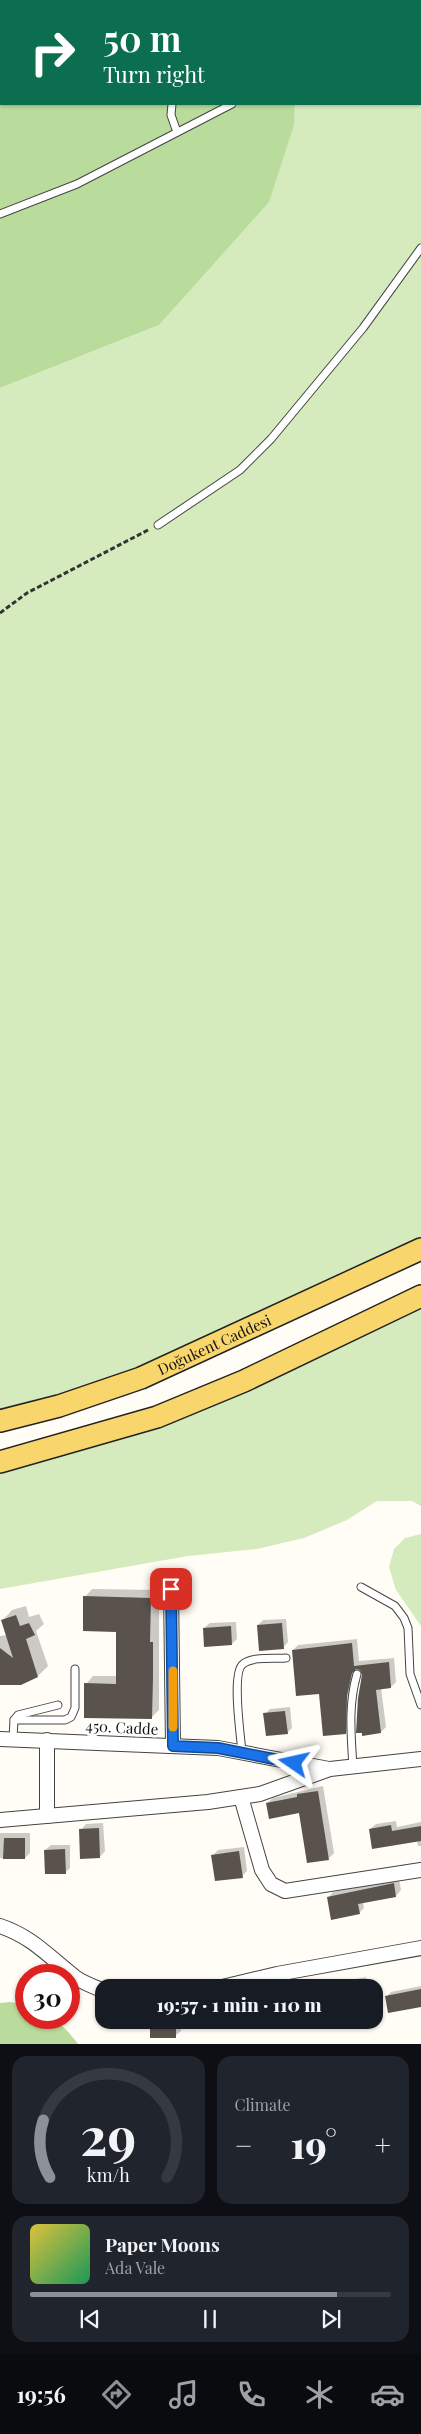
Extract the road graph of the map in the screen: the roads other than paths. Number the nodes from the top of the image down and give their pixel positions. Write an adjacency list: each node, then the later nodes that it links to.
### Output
1 (172, 105): 3 (lane)
2 (230, 105): 3 (lane)
3 (177, 132): 4 (lane)
4 (0, 214)
5 (421, 248): 6 (lane)
6 (158, 525)
7 (421, 1249): 9 (main road, Doğukent Caddesi)
8 (421, 1296): 10 (main road)
9 (0, 1421)
10 (0, 1462)
11 (361, 1587): 17 (lane)
12 (171, 1589): 21 (street)
13 (286, 1658): 22 (lane)
14 (75, 1669): 18 (lane)
15 (357, 1674): 24 (lane)
16 (58, 1705): 18 (lane)
17 (421, 1705)
18 (14, 1720): 19 (lane)
19 (6, 1739): 20 (street, 450. Cadde)
20 (47, 1740): 21 (street, 450. Cadde); 27 (street)
21 (173, 1746): 22 (street, 450. Cadde)
22 (242, 1753): 25 (street, 450. Cadde)
23 (421, 1759): 24 (street)
24 (353, 1767): 25 (street)
25 (330, 1770): 26 (street)
26 (241, 1797): 27 (street); 29 (street)
27 (47, 1816): 28 (street)
28 (0, 1820)
29 (421, 1870)
30 (0, 1926): 33 (street)
31 (421, 1948): 32 (street)
32 (256, 1979)
33 (95, 1987)

